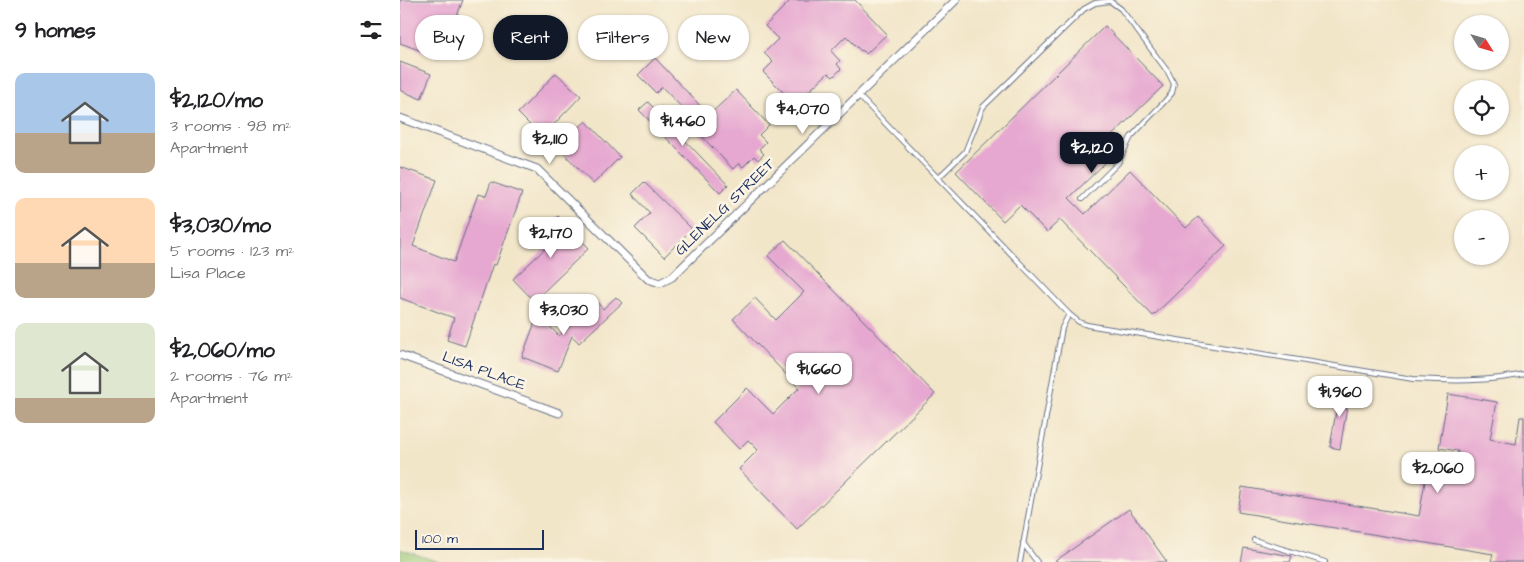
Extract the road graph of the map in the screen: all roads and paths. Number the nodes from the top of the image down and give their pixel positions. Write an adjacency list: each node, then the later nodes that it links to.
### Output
1 (956, 0): 2 (street, GLENELG STREET)
2 (859, 96): 3 (street, GLENELG STREET); 4 (lane)
3 (400, 118)
4 (938, 178): 5 (lane); 6 (lane)
5 (1082, 199)
6 (1069, 314): 8 (lane); 11 (lane)
7 (400, 355): 9 (street, LISA PLACE)
8 (1524, 374)
9 (558, 413)
10 (1254, 540): 14 (lane)
11 (1023, 543): 12 (lane); 13 (lane)
12 (1020, 562)
13 (1037, 562)
14 (1325, 562)

